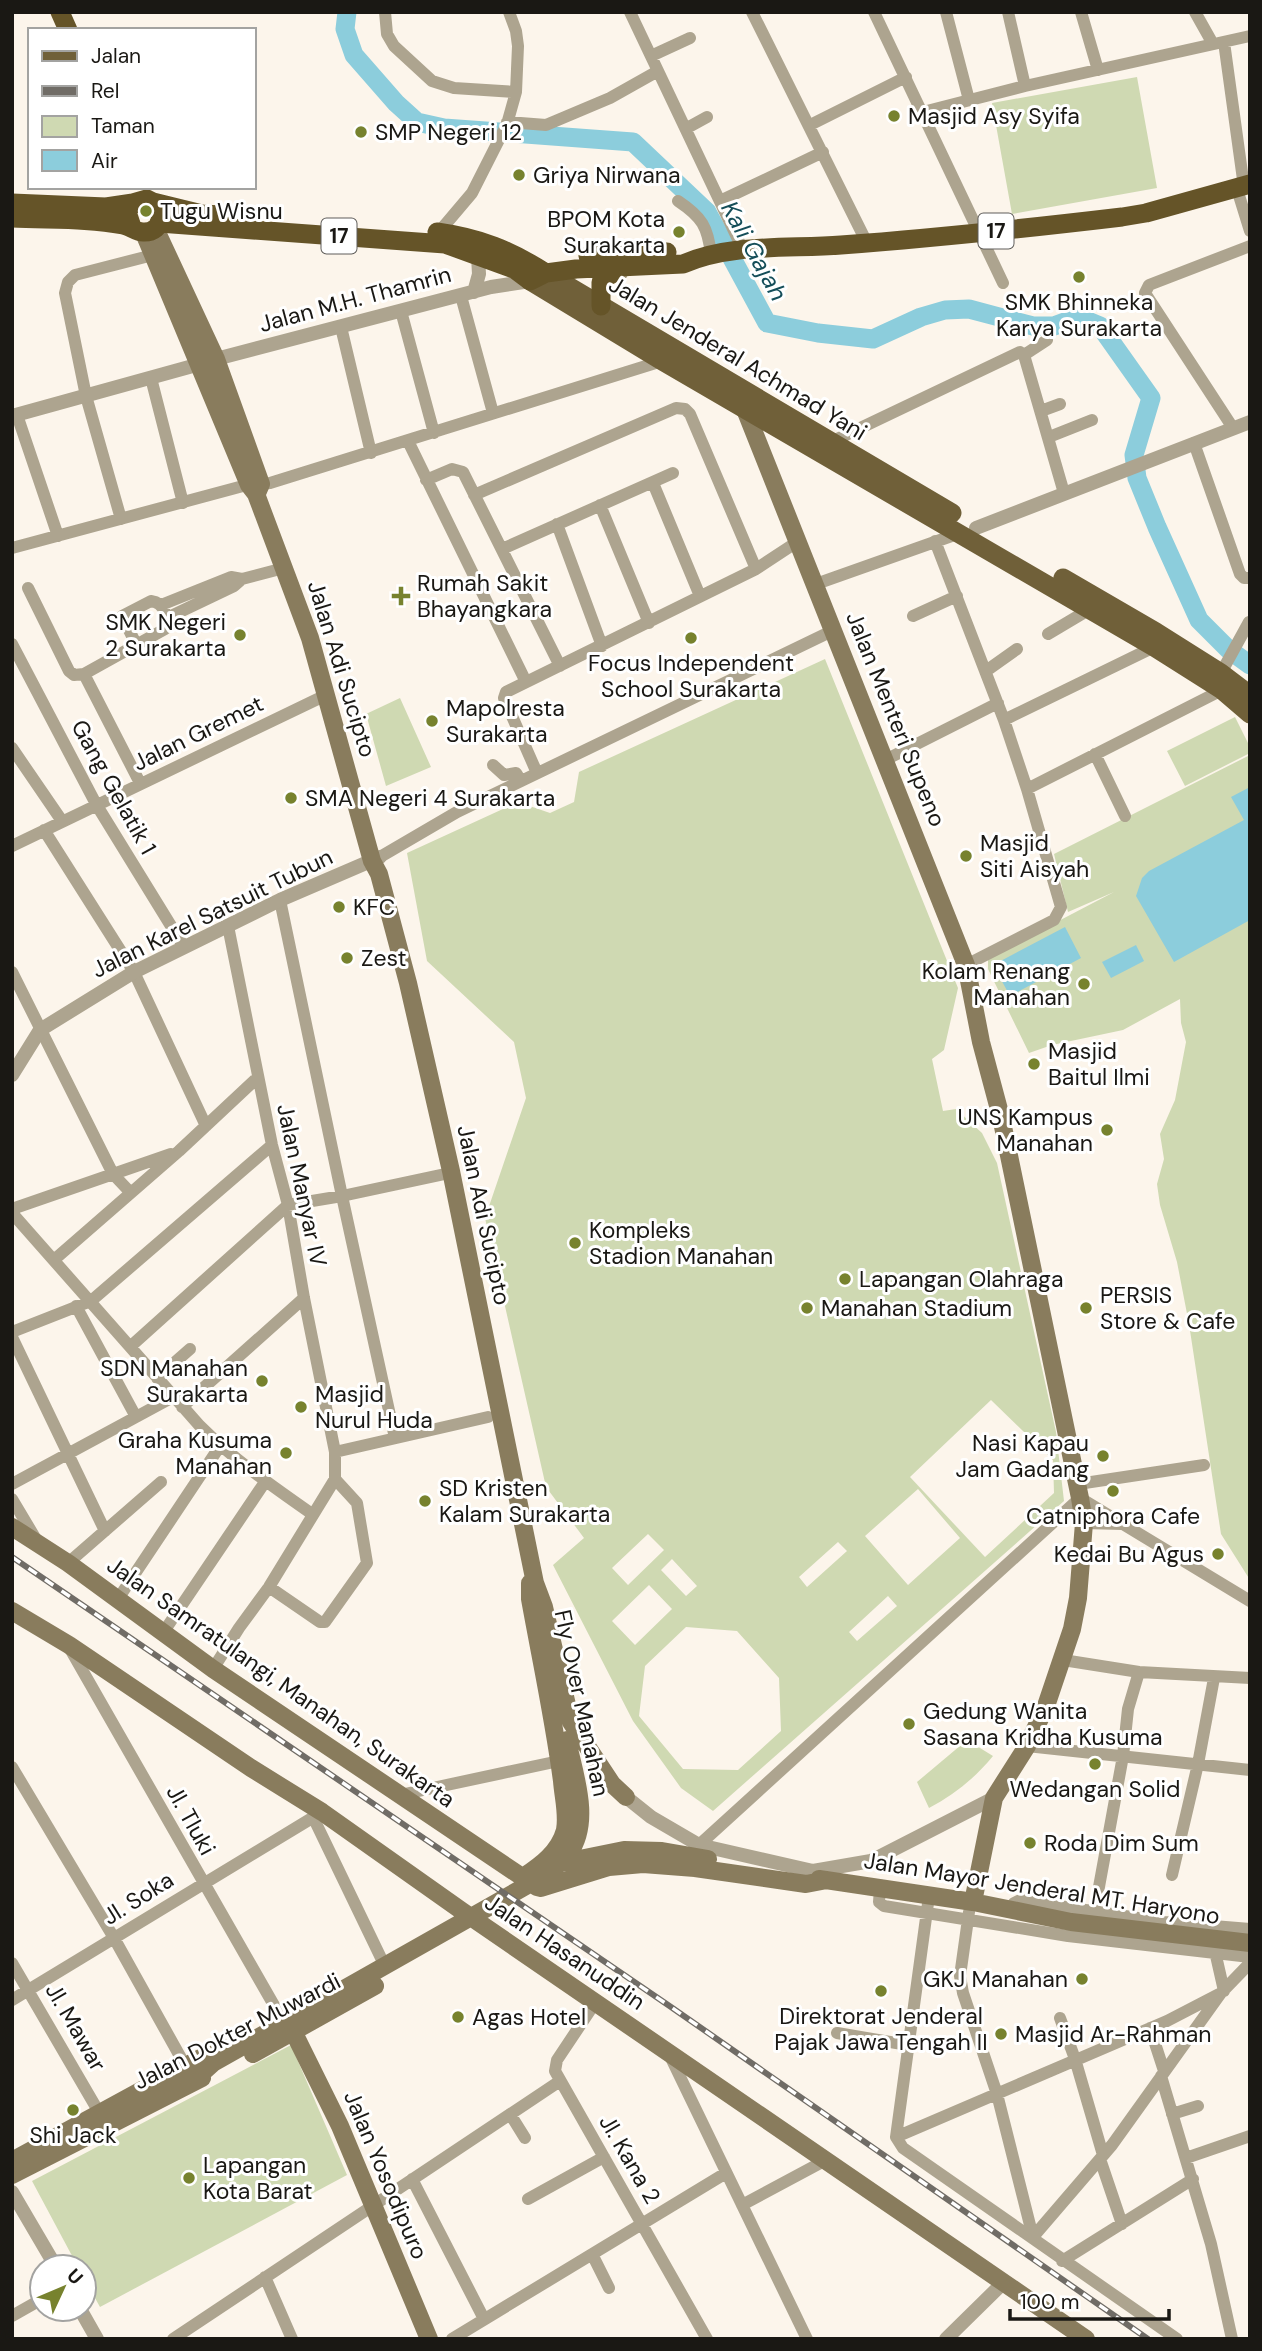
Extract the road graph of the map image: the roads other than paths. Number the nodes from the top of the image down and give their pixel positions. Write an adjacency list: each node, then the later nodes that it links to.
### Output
1 (385, 12): 18 (street)
2 (509, 12): 18 (street)
3 (630, 12): 13 (street)
4 (752, 12): 23 (street)
5 (874, 12): 16 (street)
6 (946, 12): 19 (street)
7 (1008, 12): 17 (street)
8 (1081, 12): 14 (street)
9 (1195, 12): 12 (street)
10 (1250, 36): 12 (street)
11 (690, 38): 13 (street)
12 (1218, 43): 14 (street); 26 (street)
13 (651, 56): 15 (street)
14 (1098, 70): 17 (street)
15 (658, 71): 22 (street); 24 (street)
16 (906, 77): 20 (street); 23 (street)
17 (1025, 86): 19 (street)
18 (516, 92): 22 (street)
19 (969, 100): 20 (street)
20 (923, 112): 35 (street)
21 (707, 117): 24 (street)
22 (507, 123): 34 (street)
23 (810, 125): 25 (street)
24 (687, 128): 29 (street)
25 (823, 152): 29 (street); 36 (street)
26 (1244, 187): 33 (street); 35 (highway, 17)
27 (141, 197): 30 (highway, Jalan Jenderal Achmad Yani / 17); 32 (highway); 32 (highway); 34 (highway, Jalan Jenderal Achmad Yani / 17)
28 (678, 201): 41 (street)
29 (720, 201): 38 (street)
30 (12, 203)
31 (12, 218): 32 (highway, Jalan Jenderal Achmad Yani / 17)
32 (148, 228): 39 (main road, Jalan Adi Sucipto); 40 (highway, Jalan Jenderal Achmad Yani / 17); 52 (main road, Jalan Adi Sucipto)
33 (1250, 231)
34 (439, 232): 43 (highway, Jalan Jenderal Achmad Yani / 17)
35 (980, 232): 36 (highway, 17); 44 (street)
36 (867, 243): 38 (highway, 17)
37 (1250, 247): 62 (street)
38 (741, 251): 41 (highway, 17)
39 (153, 255): 52 (main road, Jalan Adi Sucipto); 54 (street)
40 (478, 256): 43 (highway, Jalan Jenderal Achmad Yani / 17); 45 (street)
41 (709, 256): 42 (highway, 17); 43 (highway, 17)
42 (622, 268): 43 (highway, 17); 46 (highway)
43 (525, 274): 45 (street, Jalan M.H. Thamrin); 46 (main road, Jalan Jenderal Achmad Yani); 51 (main road, Jalan Jenderal Achmad Yani)
44 (1003, 283)
45 (468, 294): 47 (street, Jalan M.H. Thamrin); 58 (street)
46 (601, 306): 55 (main road, Jalan Jenderal Achmad Yani)
47 (401, 311): 48 (street, Jalan M.H. Thamrin); 63 (street)
48 (341, 327): 52 (street, Jalan M.H. Thamrin); 68 (street)
49 (1047, 340): 50 (street)
50 (1021, 353): 57 (street); 66 (street)
51 (662, 361): 55 (main road, Jalan Jenderal Achmad Yani); 58 (street)
52 (208, 362): 53 (street, Jalan M.H. Thamrin); 72 (main road, Jalan Adi Sucipto)
53 (151, 378): 54 (street, Jalan M.H. Thamrin); 75 (street)
54 (86, 396): 59 (street, Jalan M.H. Thamrin); 77 (street)
55 (744, 399): 66 (main road, Jalan Jenderal Achmad Yani); 79 (main road, Jalan Jenderal Achmad Yani); 82 (main road, Jalan Menteri Supeno)
56 (1060, 404): 57 (street)
57 (1041, 411): 64 (street)
58 (493, 414): 63 (street)
59 (15, 416): 80 (street)
60 (1092, 420): 64 (street)
61 (1250, 422): 62 (street)
62 (1233, 428): 67 (street)
63 (434, 433): 65 (street)
64 (1049, 437): 73 (street)
65 (408, 442): 68 (street); 70 (street)
66 (831, 442): 79 (main road, Jalan Jenderal Achmad Yani)
67 (1194, 443): 73 (street); 87 (street)
68 (371, 453): 72 (street)
69 (673, 473): 71 (street)
70 (426, 480): 74 (street); 108 (street)
71 (653, 483): 76 (street); 90 (street)
72 (256, 488): 75 (street); 85 (main road, Jalan Adi Sucipto)
73 (1064, 493): 79 (street)
74 (474, 495): 84 (street); 86 (street)
75 (183, 503): 77 (street)
76 (600, 505): 78 (street); 96 (street)
77 (121, 519): 80 (street)
78 (557, 524): 84 (street); 101 (street)
79 (968, 530): 81 (street); 92 (main road, Jalan Jenderal Achmad Yani); 107 (main road, Jalan Jenderal Achmad Yani)
80 (58, 536): 83 (street)
81 (934, 541): 88 (street); 91 (street)
82 (797, 542): 86 (street); 88 (main road, Jalan Menteri Supeno)
83 (12, 548)
84 (502, 548): 104 (street)
85 (284, 568): 93 (street); 109 (main road, Jalan Adi Sucipto)
86 (756, 569): 90 (street)
87 (1250, 578)
88 (816, 584): 97 (main road, Jalan Menteri Supeno)
89 (27, 588): 106 (street)
90 (700, 596): 96 (street)
91 (957, 596): 94 (street); 105 (street)
92 (1090, 609): 98 (street); 102 (main road, Jalan Jenderal Achmad Yani)
93 (164, 611): 100 (street); 100 (street)
94 (913, 616)
95 (1249, 622): 107 (street)
96 (649, 623): 101 (street)
97 (834, 630): 116 (main road, Jalan Menteri Supeno); 118 (street)
98 (1048, 634)
99 (12, 644): 122 (street, Gang Gelatik 1)
100 (136, 644): 106 (street)
101 (602, 646): 104 (street)
102 (1154, 647): 107 (main road, Jalan Jenderal Achmad Yani); 113 (street)
103 (1017, 649): 105 (street)
104 (560, 666): 108 (street)
105 (986, 671): 111 (street)
106 (84, 674): 119 (street)
107 (1223, 677): 110 (main road, Jalan Jenderal Achmad Yani); 112 (main road, Jalan Jenderal Achmad Yani); 115 (street)
108 (526, 682): 118 (street)
109 (326, 695): 122 (street, Jalan Gremet); 127 (main road, Jalan Adi Sucipto)
110 (1250, 695)
111 (998, 703): 113 (street); 116 (street)
112 (1250, 714)
113 (1004, 720): 121 (street)
114 (12, 748): 124 (street)
115 (1095, 754): 121 (street); 123 (street)
116 (885, 760): 131 (main road, Jalan Menteri Supeno)
117 (493, 765): 120 (street)
118 (537, 773): 120 (street)
119 (139, 781)
120 (521, 781): 127 (street)
121 (1027, 789): 131 (street)
122 (96, 804): 124 (street, Jalan Gremet); 130 (street, Gang Gelatik 1)
123 (1125, 816)
124 (61, 821): 125 (street, Jalan Gremet)
125 (44, 830): 126 (street, Jalan Gremet); 133 (street)
126 (12, 846)
127 (376, 859): 128 (street, Jalan Karel Satsuit Tubun); 141 (main road, Jalan Adi Sucipto); 176 (main road, Jalan Adi Sucipto)
128 (280, 900): 129 (street, Jalan Karel Satsuit Tubun); 143 (street)
129 (228, 926): 130 (street, Jalan Karel Satsuit Tubun); 138 (street, Jalan Manyar IV)
130 (184, 947): 133 (street, Jalan Karel Satsuit Tubun)
131 (966, 965): 166 (main road, Jalan Menteri Supeno)
132 (12, 972): 134 (street)
133 (134, 972): 134 (street, Jalan Karel Satsuit Tubun); 137 (street)
134 (40, 1030): 135 (street, Jalan Karel Satsuit Tubun); 140 (street)
135 (12, 1075)
136 (255, 1080): 137 (street)
137 (206, 1126): 139 (street)
138 (272, 1145): 144 (street, Jalan Manyar IV); 148 (street)
139 (179, 1151): 140 (street); 142 (street)
140 (113, 1174): 142 (street); 145 (street)
141 (446, 1174): 143 (street); 176 (main road, Jalan Adi Sucipto)
142 (130, 1192): 146 (street)
143 (342, 1196): 144 (street); 157 (street)
144 (288, 1205): 147 (street, Jalan Manyar IV); 151 (street)
145 (12, 1211): 146 (street)
146 (55, 1259): 148 (street)
147 (304, 1298): 154 (street); 159 (street, Jalan Manyar IV)
148 (91, 1301): 149 (street); 151 (street)
149 (76, 1306): 150 (street); 155 (street)
150 (12, 1335): 160 (street)
151 (131, 1346): 153 (street)
152 (190, 1349): 153 (street)
153 (157, 1378): 154 (street)
154 (178, 1402): 155 (street); 158 (street)
155 (136, 1417): 160 (street)
156 (488, 1417): 157 (street)
157 (395, 1438): 159 (street)
158 (220, 1446): 164 (street); 177 (street)
159 (335, 1452): 162 (street, Jalan Manyar IV)
160 (68, 1454): 165 (street); 172 (street)
161 (1204, 1465): 166 (street)
162 (335, 1479): 168 (street); 175 (street)
163 (161, 1482): 172 (street)
164 (265, 1482): 168 (street); 180 (street)
165 (12, 1484)
166 (1079, 1491): 169 (main road, Jalan Menteri Supeno); 170 (street); 197 (street)
167 (12, 1499): 173 (street)
168 (312, 1514): 175 (street)
169 (1084, 1523): 170 (street); 182 (main road, Jalan Menteri Supeno)
170 (1122, 1524): 178 (street)
171 (12, 1527): 173 (main road, Jalan Samratulangi, Manahan, Surakarta)
172 (105, 1531): 174 (street)
173 (39, 1544): 174 (main road, Jalan Samratulangi, Manahan, Surakarta)
174 (68, 1563): 177 (main road, Jalan Samratulangi, Manahan, Surakarta)
175 (269, 1587): 183 (street)
176 (533, 1587): 189 (main road, Jalan Adi Sucipto); 194 (main road, Jalan Adi Sucipto); 198 (main road, Fly Over Manahan)
177 (118, 1599): 183 (main road, Jalan Samratulangi, Manahan, Surakarta)
178 (1250, 1601)
179 (16, 1618): 181 (main road, Jalan Hasanuddin)
180 (167, 1627)
181 (69, 1645): 196 (main road, Jalan Hasanuddin); 202 (street, Jl. Tluki)
182 (1063, 1660): 184 (street); 187 (main road, Jalan Menteri Supeno)
183 (213, 1669): 193 (main road, Jalan Samratulangi, Manahan, Surakarta)
184 (1139, 1672): 185 (street); 188 (street)
185 (1214, 1678): 186 (street); 190 (street)
186 (1250, 1678)
187 (1027, 1746): 188 (street); 195 (main road, Jalan Menteri Supeno)
188 (1123, 1756): 190 (street); 207 (street)
189 (559, 1761): 193 (street); 201 (main road, Jalan Adi Sucipto)
190 (1198, 1764): 192 (street); 199 (street)
191 (12, 1767): 212 (street)
192 (1250, 1770)
193 (400, 1795): 201 (main road, Jalan Samratulangi, Manahan, Surakarta)
194 (626, 1797): 197 (street, Jalan Mayor Jenderal MT. Haryono)
195 (994, 1798): 197 (street, Jalan Mayor Jenderal MT. Haryono); 206 (main road, Jalan Menteri Supeno)
196 (318, 1814): 202 (street, Jl. Soka); 205 (main road, Jalan Hasanuddin); 215 (street)
197 (699, 1845)
198 (560, 1863): 200 (main road, Fly Over Manahan); 230 (main road, Fly Over Manahan)
199 (1172, 1875)
200 (827, 1880): 201 (main road); 203 (main road, Jalan Mayor Jenderal MT. Haryono)
201 (530, 1882)
202 (203, 1883): 212 (street, Jl. Soka); 222 (street, Jl. Tluki)
203 (927, 1904): 206 (main road, Jalan Mayor Jenderal MT. Haryono); 227 (street)
204 (1046, 1910): 206 (main road, Jalan Mayor Jenderal MT. Haryono); 207 (street); 209 (main road, Jalan Mayor Jenderal MT. Haryono)
205 (462, 1911): 208 (main road, Jalan Hasanuddin); 215 (main road, Jalan Dokter Muwardi)
206 (970, 1911): 209 (street); 233 (street)
207 (1093, 1918): 209 (main road, Jalan Mayor Jenderal MT. Haryono); 210 (main road, Jalan Mayor Jenderal MT. Haryono)
208 (481, 1924): 221 (main road, Jalan Hasanuddin); 225 (main road, Jalan Dokter Muwardi)
209 (1069, 1928): 210 (street)
210 (1117, 1928): 213 (street); 213 (main road, Jalan Mayor Jenderal MT. Haryono)
211 (1243, 1936): 213 (main road, Jalan Mayor Jenderal MT. Haryono)
212 (114, 1938): 218 (street, Jl. Soka); 230 (street)
213 (1211, 1939): 214 (street); 219 (street)
214 (1250, 1957)
215 (381, 1958): 222 (main road, Jalan Dokter Muwardi)
216 (12, 1963): 218 (street, Jl. Mawar)
217 (1250, 1963): 219 (street)
218 (28, 1990): 220 (street, Jl. Soka); 235 (street, Jl. Mawar)
219 (1223, 1992): 224 (street); 231 (street)
220 (12, 2000)
221 (596, 2003): 228 (main road, Jalan Hasanuddin); 232 (street)
222 (279, 2014): 230 (main road, Jalan Dokter Muwardi)
223 (1060, 2018): 229 (street)
224 (1150, 2028): 229 (street); 231 (street)
225 (294, 2033): 230 (main road, Jalan Dokter Muwardi); 252 (main road, Jalan Yosodipuro)
226 (837, 2033): 227 (street)
227 (908, 2045): 239 (street)
228 (668, 2052): 244 (main road, Jalan Hasanuddin); 246 (street)
229 (1075, 2059): 233 (street); 242 (street)
230 (190, 2071): 235 (main road, Jalan Dokter Muwardi); 247 (main road, Jalan Dokter Muwardi)
231 (1163, 2074): 237 (street); 242 (street)
232 (560, 2081): 236 (street); 241 (street, Jl. Kana 2)
233 (997, 2094): 239 (street); 256 (street)
234 (1198, 2106): 237 (street)
235 (100, 2114): 245 (main road, Jalan Dokter Muwardi)
236 (510, 2114): 240 (street); 248 (street)
237 (1172, 2114): 243 (street)
238 (1250, 2136): 243 (street)
239 (896, 2137): 256 (street)
240 (525, 2138)
241 (604, 2157): 251 (street); 254 (street, Jl. Kana 2)
242 (1101, 2157): 255 (street); 256 (street)
243 (1186, 2158): 249 (street)
244 (826, 2160): 253 (street); 261 (main road, Jalan Hasanuddin)
245 (12, 2161)
246 (726, 2173): 253 (street); 254 (street)
247 (12, 2175)
248 (412, 2179): 252 (street); 265 (street)
249 (1193, 2179): 255 (street); 278 (street)
250 (12, 2192): 257 (street)
251 (528, 2199)
252 (373, 2204): 260 (street); 272 (main road, Jalan Yosodipuro)
253 (742, 2205): 274 (street)
254 (642, 2223): 258 (street); 268 (street, Jl. Kana 2)
255 (1122, 2224): 259 (street)
256 (1032, 2237): 259 (street)
257 (48, 2253)
258 (592, 2254): 262 (street); 265 (street)
259 (1062, 2261): 277 (street)
260 (265, 2277): 270 (street); 271 (street)
261 (1003, 2283): 267 (main road, Jalan Hasanuddin); 275 (street)
262 (609, 2288)
263 (28, 2307): 264 (street)
264 (12, 2316)
265 (484, 2319): 273 (street)
266 (88, 2323): 269 (street)
267 (1070, 2332): 276 (main road, Jalan Hasanuddin)
268 (704, 2338)
269 (97, 2339)
270 (173, 2339)
271 (292, 2339)
272 (429, 2339)
273 (452, 2339)
274 (807, 2339)
275 (947, 2339)
276 (1086, 2339)
277 (1177, 2339)
278 (1231, 2339)

